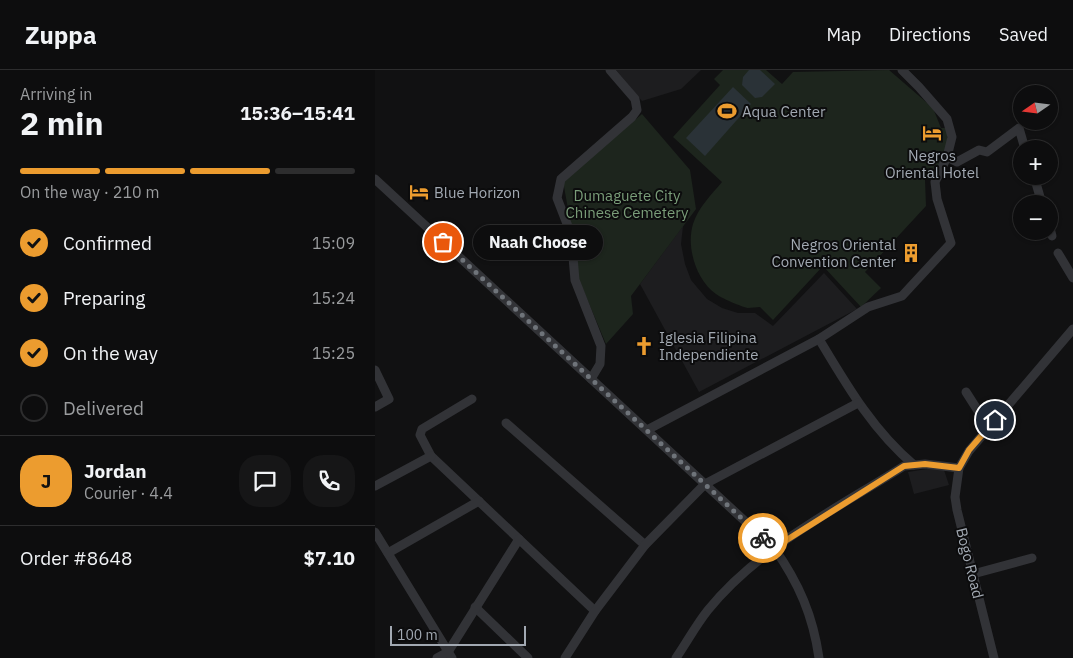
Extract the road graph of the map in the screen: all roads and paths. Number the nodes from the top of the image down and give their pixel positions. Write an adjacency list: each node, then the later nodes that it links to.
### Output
1 (610, 70): 11 (street)
2 (902, 70): 4 (street)
3 (1022, 140): 4 (street)
4 (947, 157): 9 (street)
5 (375, 179): 11 (street)
6 (1058, 253): 7 (street)
7 (1073, 278)
8 (1073, 329): 17 (street)
9 (819, 339): 14 (street); 18 (street)
10 (375, 370): 15 (street)
11 (591, 379): 18 (street)
12 (966, 392): 17 (street)
13 (472, 399): 19 (street)
14 (858, 403): 20 (street); 22 (street)
15 (375, 407)
16 (506, 423): 27 (street)
17 (989, 428): 21 (street)
18 (647, 430): 22 (street)
19 (431, 456): 23 (street); 24 (street)
20 (914, 465): 21 (street); 28 (street)
21 (959, 468): 31 (street, Bogo Road)
22 (705, 484): 27 (street); 28 (street)
23 (375, 486)
24 (479, 501): 26 (street); 29 (street)
25 (375, 532): 29 (street)
26 (519, 539): 32 (street); 33 (street)
27 (645, 545): 33 (street)
28 (774, 548): 38 (street); 39 (street)
29 (388, 553): 34 (street)
30 (1032, 558): 31 (street)
31 (973, 574): 40 (street, Bogo Road)
32 (475, 607): 34 (street); 36 (street)
33 (595, 611): 37 (street)
34 (450, 655): 35 (street)
35 (437, 658)
36 (528, 658)
37 (565, 658)
38 (677, 658)
39 (819, 658)
40 (994, 658)

